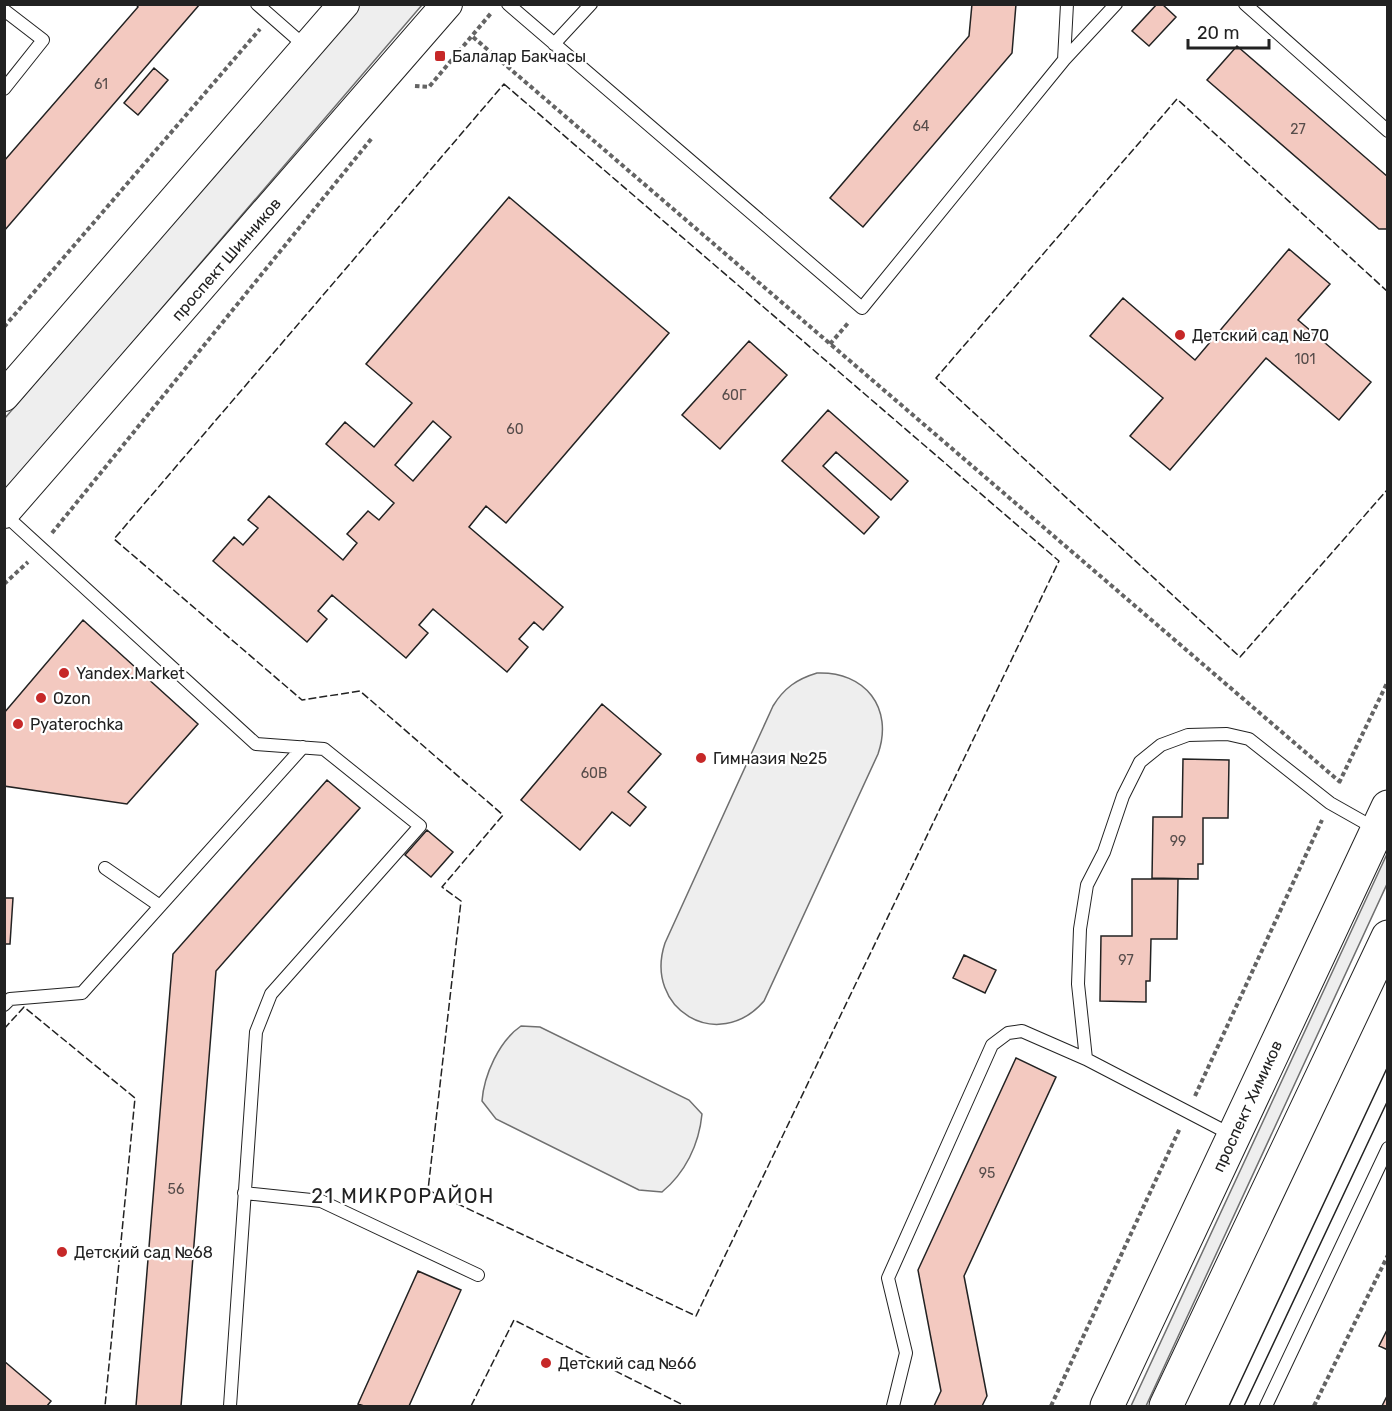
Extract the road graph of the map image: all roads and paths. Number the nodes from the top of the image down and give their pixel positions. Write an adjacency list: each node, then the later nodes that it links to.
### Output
1 (257, 4): 11 (lane)
2 (344, 4): 14 (street)
3 (447, 4): 24 (street, проспект Шинников)
4 (498, 4): 12 (path)
5 (508, 4): 13 (lane)
6 (591, 4): 13 (lane)
7 (1067, 4): 15 (lane)
8 (1116, 4): 15 (lane)
9 (1245, 4): 18 (lane)
10 (4, 10): 16 (lane)
11 (271, 16): 14 (lane); 21 (path)
12 (473, 37): 17 (path); 22 (path)
13 (554, 44): 20 (lane)
14 (307, 47): 23 (street)
15 (1064, 60): 20 (lane)
16 (4, 89)
17 (406, 95)
18 (1388, 131)
19 (377, 132): 25 (path)
20 (862, 308): 22 (path)
21 (4, 327)
22 (830, 344): 31 (path)
23 (4, 396)
24 (4, 514): 25 (lane)
25 (41, 547): 26 (path); 30 (lane)
26 (29, 562): 27 (path); 28 (path)
27 (36, 567)
28 (4, 584)
29 (1388, 681): 31 (path)
30 (303, 747): 35 (lane); 43 (lane)
31 (1340, 782): 32 (path)
32 (1330, 803): 33 (lane); 38 (lane); 39 (path)
33 (1382, 819): 40 (main road, проспект Химиков)
34 (105, 868): 35 (lane)
35 (160, 906): 37 (lane)
36 (1388, 937): 50 (main road)
37 (6, 1001)
38 (1086, 1059): 39 (lane); 47 (lane)
39 (1188, 1112): 40 (lane); 48 (path)
40 (1233, 1135): 49 (main road, проспект Химиков)
41 (1388, 1148): 42 (lane)
42 (1383, 1170): 51 (lane)
43 (244, 1193): 45 (lane); 46 (lane)
44 (1388, 1255): 52 (path)
45 (478, 1275)
46 (230, 1407)
47 (893, 1407)
48 (1052, 1407)
49 (1107, 1407)
50 (1166, 1407)
51 (1266, 1407)
52 (1314, 1407)

